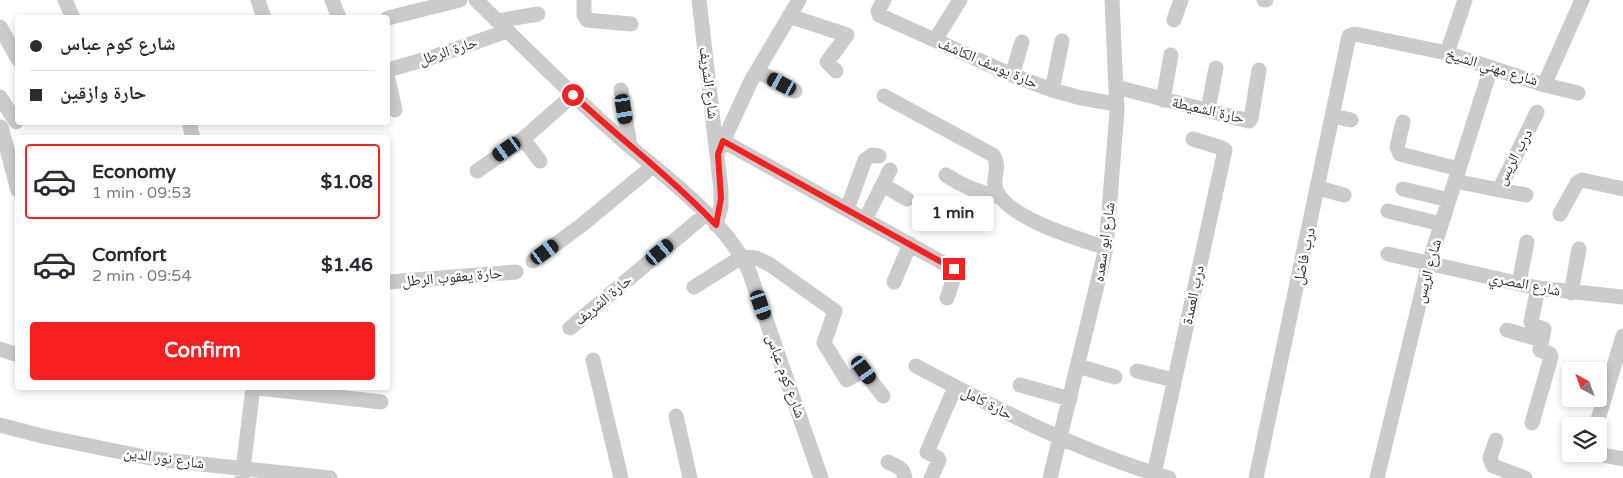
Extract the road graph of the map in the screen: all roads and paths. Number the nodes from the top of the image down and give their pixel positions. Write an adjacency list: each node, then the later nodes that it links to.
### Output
1 (65, 0): 17 (street)
2 (258, 0): 18 (street)
3 (332, 0): 19 (street)
4 (460, 0): 15 (street)
5 (476, 0): 23 (street, شارع كوم عباس)
6 (584, 0): 22 (street)
7 (699, 0): 63 (street, شارع الشريف)
8 (884, 0): 26 (street, حارة يوسف الكاشف)
9 (960, 0): 26 (street)
10 (1112, 0): 41 (street, شارع ابو سعده)
11 (1181, 0): 21 (street)
12 (1465, 0): 29 (street)
13 (1582, 0): 39 (street, شارع مهني الشيخ)
14 (793, 5): 36 (street); 37 (street)
15 (414, 6): 20 (street)
16 (538, 14): 23 (street, حارة الرطل)
17 (72, 15)
18 (263, 15)
19 (338, 15)
20 (390, 17)
21 (1174, 20)
22 (631, 24)
23 (502, 26): 34 (street, حارة الرطل); 46 (street, شارع كوم عباس)
24 (0, 27): 30 (street)
25 (1351, 35): 29 (street, شارع مهني الشيخ); 54 (street, درب فاضل)
26 (935, 40): 38 (street, حارة يوسف الكاشف)
27 (1062, 41): 43 (street)
28 (1022, 42): 38 (street)
29 (1447, 53): 33 (street, شارع مهني الشيخ)
30 (15, 54)
31 (1171, 55): 49 (street)
32 (1216, 68): 52 (street)
33 (1492, 68): 39 (street, شارع مهني الشيخ); 71 (street, شارع الريس)
34 (390, 69)
35 (1260, 70): 52 (street, حارة الشعيطة)
36 (757, 71): 44 (street); 63 (street)
37 (836, 71)
38 (1012, 75): 43 (street, حارة يوسف الكاشف)
39 (1540, 84): 45 (street)
40 (390, 88): 51 (street)
41 (1116, 88): 49 (street, حارة الشعيطة); 50 (street, شارع ابو سعده)
42 (621, 90): 62 (street)
43 (1052, 90): 50 (street, حارة يوسف الكاشف)
44 (795, 91)
45 (1578, 93)
46 (573, 95): 60 (street); 62 (street, شارع كوم عباس)
47 (884, 96): 81 (street)
48 (0, 97): 55 (street)
49 (1163, 100): 52 (street, حارة الشعيطة)
50 (1117, 104): 92 (street, شارع ابو سعده)
51 (395, 110)
52 (1208, 110)
53 (1537, 112): 77 (street, درب الريس)
54 (1333, 116): 56 (street); 75 (street, درب فاضل)
55 (15, 119)
56 (1351, 120)
57 (1403, 122): 71 (street, درب الريس)
58 (15, 123): 59 (street)
59 (1, 128): 72 (street)
60 (523, 139): 65 (street); 68 (street)
61 (1194, 139): 119 (street, درب العمدة)
62 (630, 147): 66 (street, شارع كوم عباس)
63 (720, 147): 84 (street); 87 (street, شارع الشريف)
64 (879, 156): 84 (street)
65 (540, 161)
66 (654, 166): 87 (street, شارع كوم عباس); 96 (street)
67 (890, 170): 74 (street)
68 (477, 171)
69 (1565, 174): 73 (street)
70 (946, 175): 81 (street)
71 (1457, 175): 77 (street, درب الريس); 83 (street, شارع الريس)
72 (15, 179)
73 (1584, 180): 78 (street); 86 (street)
74 (883, 185): 82 (street); 88 (street)
75 (1318, 188): 79 (street); 146 (street, درب فاضل)
76 (1403, 189): 83 (street)
77 (1499, 190): 80 (street)
78 (1623, 190)
79 (1344, 194)
80 (1526, 195)
81 (1000, 197): 92 (street)
82 (908, 199)
83 (1449, 200): 89 (street, شارع الريس)
84 (847, 209): 88 (street)
85 (1388, 211): 89 (street)
86 (1560, 214)
87 (711, 219): 95 (street, شارع كوم عباس); 107 (street, حارة الشريف)
88 (865, 220): 91 (street)
89 (1441, 224): 97 (street, شارع الريس)
90 (1527, 242): 101 (street)
91 (910, 244): 100 (street); 106 (street)
92 (1106, 248): 115 (street, شارع ابو سعده)
93 (1579, 249): 104 (street)
94 (1388, 254): 97 (street, شارع المصري)
95 (742, 257): 102 (street); 124 (street); 142 (street, شارع كوم عباس)
96 (533, 261)
97 (1429, 263): 101 (street, شارع المصري); 147 (street, شارع الريس)
98 (516, 272): 99 (street, حارة يعقوب الرطل)
99 (390, 282)
100 (894, 282)
101 (1519, 284): 103 (street, شارع المصري)
102 (694, 287)
103 (1538, 288): 104 (street, شارع المصري); 110 (street)
104 (1571, 293): 105 (street, شارع المصري)
105 (1623, 297)
106 (947, 298)
107 (570, 328)
108 (1507, 330): 110 (street)
109 (1623, 336): 118 (street)
110 (1542, 340): 129 (street)
111 (0, 349): 112 (street)
112 (15, 354)
113 (594, 360): 140 (street)
114 (916, 366): 121 (street, حارة كامل)
115 (1078, 366): 117 (street); 125 (street, شارع ابو سعده)
116 (1137, 371): 119 (street)
117 (1115, 377)
118 (1617, 379): 128 (street)
119 (1174, 380): 138 (street, درب العمدة)
120 (1020, 385): 125 (street)
121 (955, 387): 131 (street, حارة كامل); 144 (street)
122 (253, 390): 136 (street)
123 (305, 390): 126 (street)
124 (883, 396)
125 (1070, 399): 131 (street, شارع ابو سعده)
126 (381, 402)
127 (676, 416): 141 (street)
128 (1600, 417)
129 (1532, 424)
130 (0, 425): 136 (street, شارع نور الدين)
131 (1060, 438): 138 (street, حارة كامل); 145 (street, شارع ابو سعده)
132 (1496, 440): 137 (street)
133 (1607, 456): 134 (street)
134 (1623, 459)
135 (888, 462): 143 (street)
136 (243, 473): 139 (street, شارع نور الدين)
137 (1506, 475): 148 (street)
138 (1160, 476)
139 (330, 478)
140 (621, 478)
141 (690, 478)
142 (821, 478)
143 (905, 478)
144 (931, 478)
145 (1050, 478)
146 (1256, 478)
147 (1377, 478)
148 (1526, 478)

